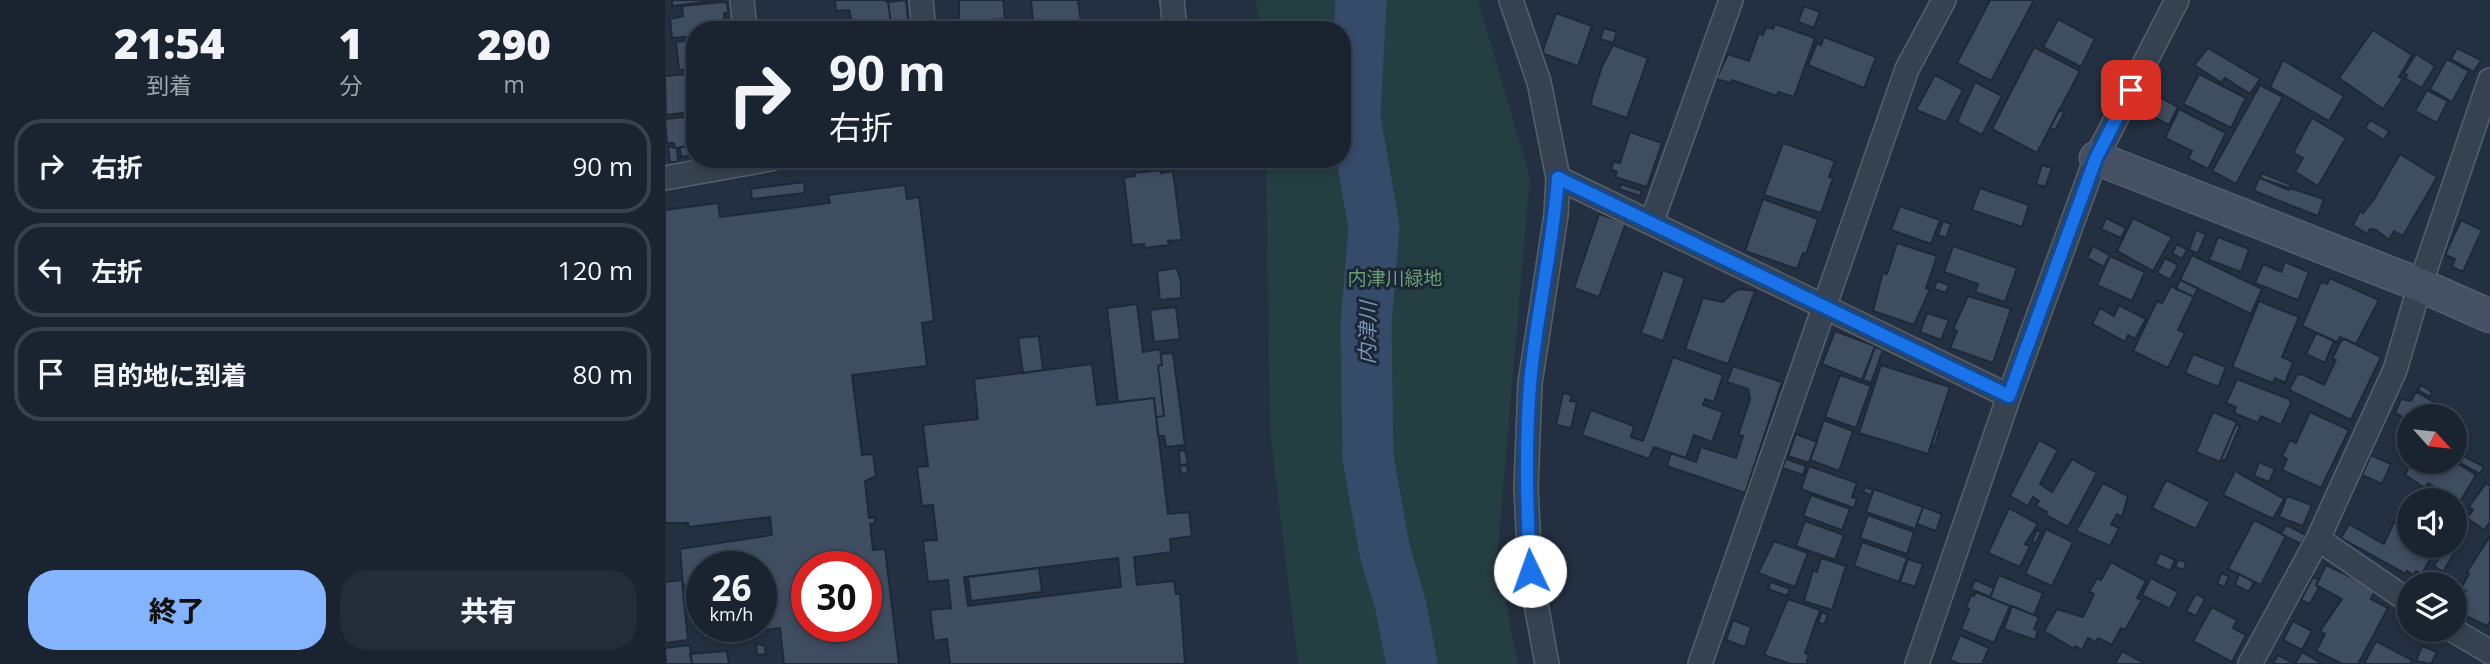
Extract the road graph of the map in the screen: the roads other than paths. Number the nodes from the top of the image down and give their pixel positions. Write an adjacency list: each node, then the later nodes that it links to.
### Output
1 (742, 0): 8 (street)
2 (921, 0): 9 (street)
3 (1172, 0): 10 (street)
4 (1511, 0): 15 (street)
5 (1731, 0): 16 (street)
6 (1944, 0): 18 (street)
7 (2177, 0): 12 (street)
8 (744, 21)
9 (923, 21)
10 (1174, 21)
11 (2490, 80): 17 (street)
12 (2096, 158): 17 (street); 20 (street)
13 (720, 168): 14 (street)
14 (665, 178)
15 (1558, 178): 16 (street); 25 (street)
16 (1652, 221): 18 (street)
17 (2420, 285): 19 (street); 21 (street)
18 (1824, 306): 20 (street); 26 (street)
19 (2490, 316)
20 (2009, 396): 27 (street)
21 (2318, 539): 22 (street); 28 (street)
22 (2397, 593)
23 (2467, 638): 24 (street)
24 (2490, 652)
25 (1547, 664)
26 (1700, 664)
27 (1917, 664)
28 (2250, 664)

